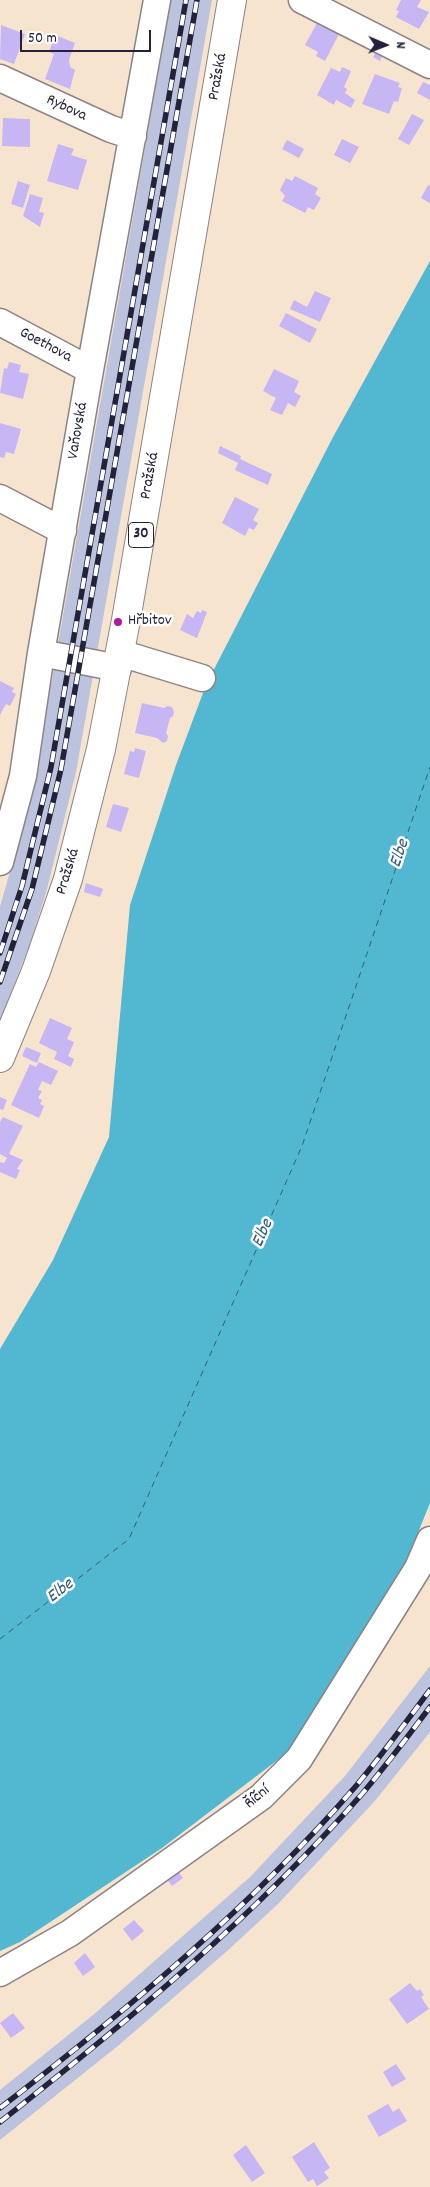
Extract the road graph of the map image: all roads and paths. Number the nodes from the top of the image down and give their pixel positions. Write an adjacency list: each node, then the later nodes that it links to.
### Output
1 (157, 0): 6 (street, Vaňovská)
2 (232, 0): 12 (main road, Pražská / 30)
3 (302, 0): 4 (street)
4 (430, 65)
5 (0, 78): 6 (street, Rybova)
6 (133, 136): 8 (street, Vaňovská)
7 (0, 322): 8 (street, Goethova)
8 (90, 370): 10 (street, Vaňovská)
9 (0, 498): 10 (street)
10 (62, 531): 11 (street, Vaňovská)
11 (41, 653): 12 (street); 14 (street, Vaňovská)
12 (119, 661): 13 (street); 15 (main road, Pražská / 30)
13 (202, 678)
14 (0, 862)
15 (0, 1058)
16 (430, 1540): 17 (street, Říční)
17 (0, 1974)

